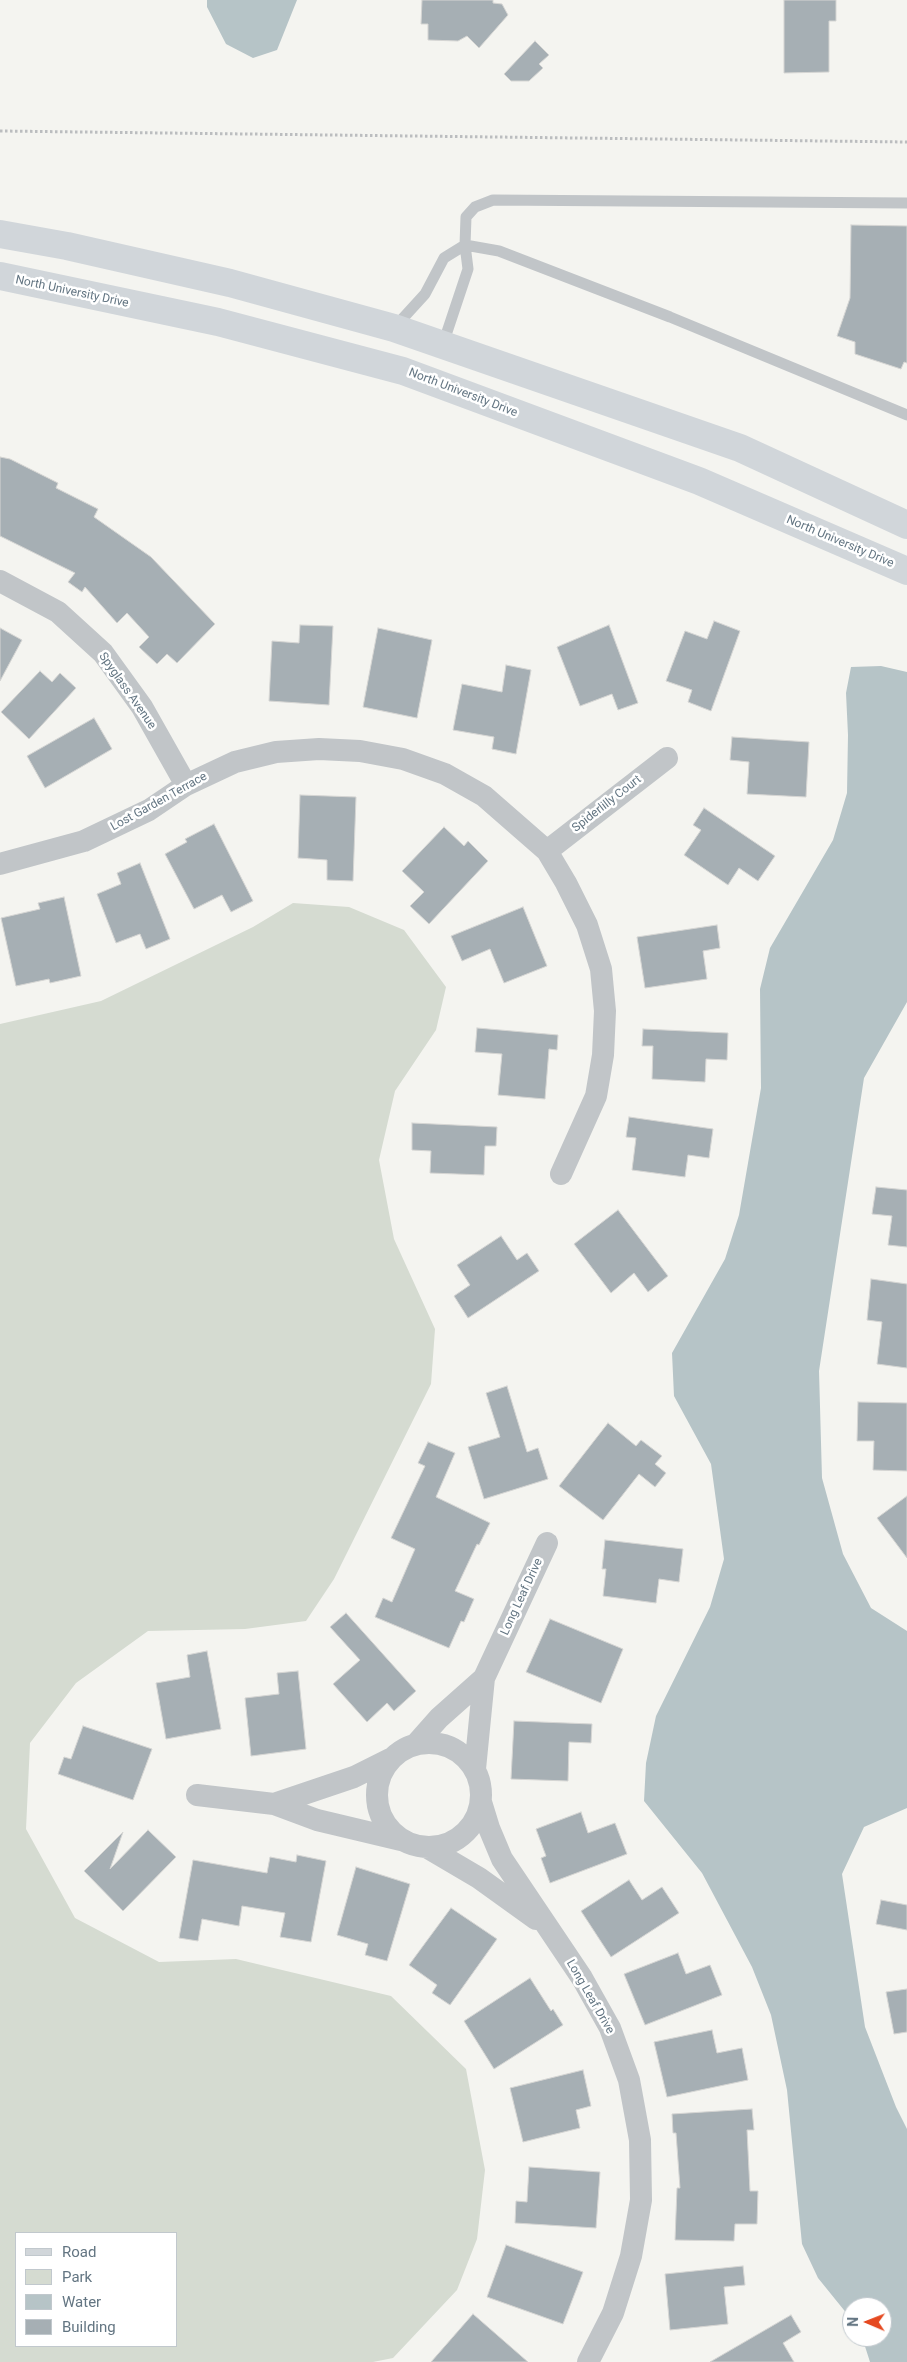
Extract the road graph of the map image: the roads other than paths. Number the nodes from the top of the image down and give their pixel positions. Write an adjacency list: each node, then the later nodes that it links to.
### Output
1 (907, 203): 3 (lane)
2 (0, 234): 5 (main road)
3 (465, 245): 7 (lane); 8 (lane); 9 (lane)
4 (0, 276): 6 (main road, North University Drive)
5 (230, 283): 6 (main road); 7 (main road)
6 (218, 322): 11 (main road, North University Drive)
7 (394, 328): 8 (main road)
8 (443, 344): 10 (main road)
9 (907, 415)
10 (907, 525)
11 (907, 571)
12 (0, 581): 14 (street, Spyglass Avenue)
13 (667, 758): 15 (street, Spiderlilly Court)
14 (186, 785): 15 (street, Lost Garden Terrace); 16 (street, Lost Garden Terrace)
15 (547, 850): 17 (street, Lost Garden Terrace)
16 (0, 864)
17 (561, 1174)
18 (547, 1543): 19 (street, Long Leaf Drive)
19 (484, 1678): 20 (street, Long Leaf Drive); 22 (street, Long Leaf Drive)
20 (416, 1744): 21 (street); 22 (street)
21 (390, 1760): 25 (street); 26 (street)
22 (475, 1769): 24 (street)
23 (197, 1795): 25 (street)
24 (481, 1802): 27 (street); 28 (street, Long Leaf Drive)
25 (274, 1804): 26 (street)
26 (401, 1840): 27 (street)
27 (428, 1848): 28 (street, Long Leaf Drive)
28 (545, 1925): 29 (street, Long Leaf Drive)
29 (590, 2362)

